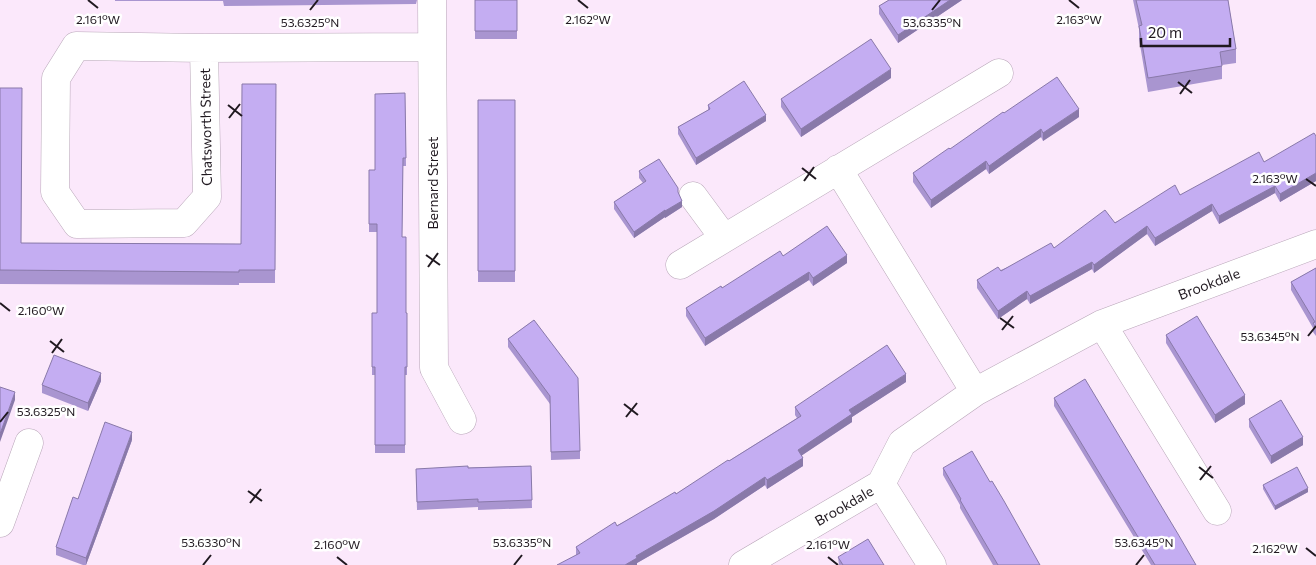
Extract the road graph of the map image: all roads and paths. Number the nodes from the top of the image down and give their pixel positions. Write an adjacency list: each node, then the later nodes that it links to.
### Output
1 (432, 0): 2 (street, Bernard Street)
2 (432, 47): 3 (street, Chatsworth Street); 12 (street, Bernard Street)
3 (204, 48): 3 (street, Chatsworth Street)
4 (999, 73): 5 (street)
5 (838, 169): 7 (street); 11 (street)
6 (693, 196): 7 (street)
7 (724, 238): 9 (street)
8 (1316, 244): 10 (street, Brookdale)
9 (680, 265)
10 (1102, 324): 11 (street, Brookdale); 15 (street)
11 (975, 392): 14 (street, Brookdale)
12 (462, 420)
13 (29, 443): 16 (street)
14 (881, 484): 17 (street, Brookdale); 18 (street)
15 (1217, 511)
16 (0, 523)
17 (742, 565)
18 (932, 565)

